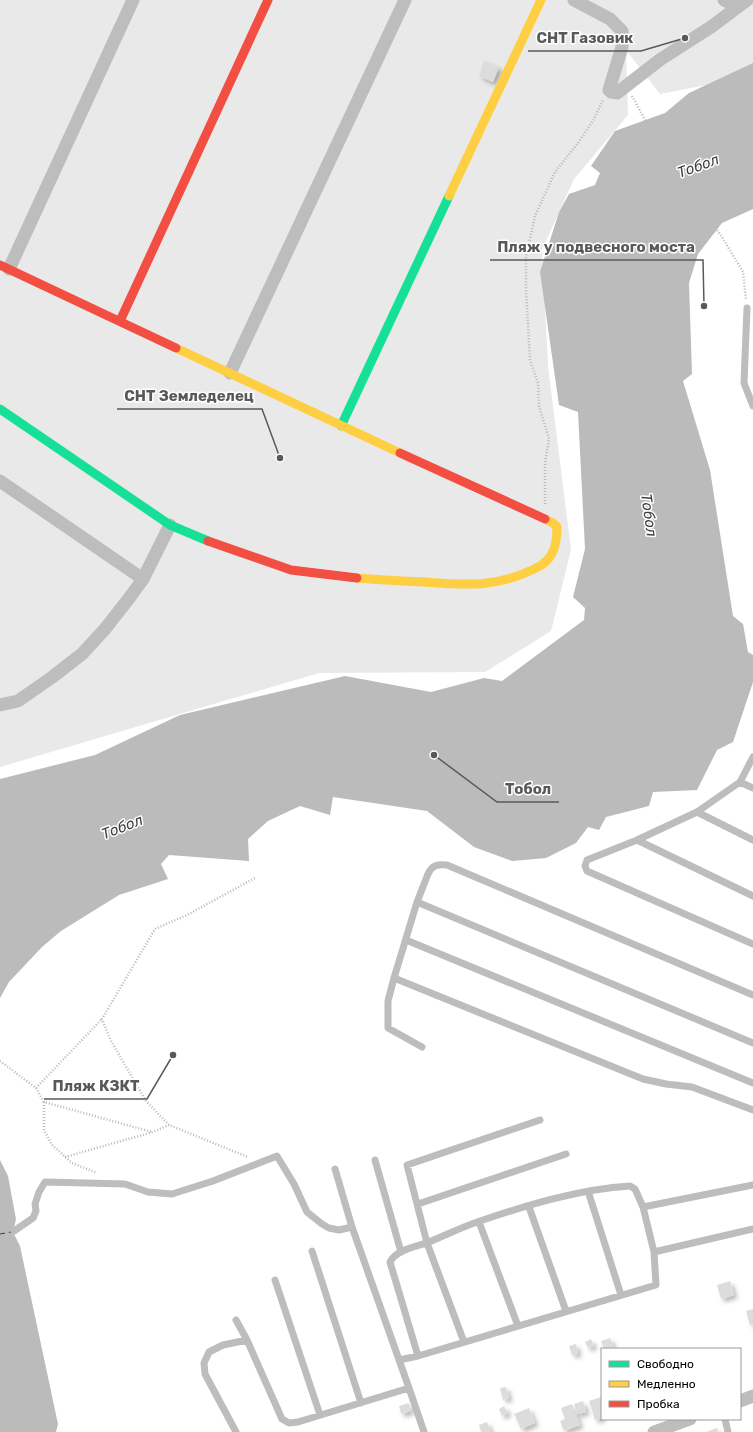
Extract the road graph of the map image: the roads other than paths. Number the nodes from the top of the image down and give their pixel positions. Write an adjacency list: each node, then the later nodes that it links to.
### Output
1 (133, 0): 8 (street)
2 (268, 0): 10 (street)
3 (405, 0): 11 (street)
4 (541, 0): 14 (street)
5 (574, 0): 7 (street)
6 (724, 0): 7 (street)
7 (742, 3)
8 (4, 267): 10 (street)
9 (747, 308): 12 (lane)
10 (120, 321): 11 (street)
11 (230, 372): 14 (street)
12 (753, 406)
13 (0, 409): 16 (street)
14 (341, 426): 16 (street)
15 (0, 481): 17 (street)
16 (170, 525): 17 (street)
17 (143, 579): 18 (street)
18 (0, 705)
19 (753, 757): 20 (lane)
20 (740, 782): 21 (lane); 22 (lane)
21 (753, 788)
22 (697, 812): 23 (lane); 24 (lane)
23 (637, 840): 25 (lane); 28 (lane)
24 (753, 840)
25 (753, 896)
26 (417, 902): 27 (lane); 30 (lane); 31 (lane)
27 (406, 940): 29 (lane); 33 (lane)
28 (753, 944)
29 (394, 978): 32 (lane); 34 (lane)
30 (753, 995)
31 (753, 1043)
32 (422, 1047)
33 (753, 1084)
34 (753, 1110)
35 (540, 1120): 41 (lane)
36 (566, 1154): 41 (lane)
37 (375, 1160): 50 (lane)
38 (335, 1169): 45 (lane)
39 (753, 1185): 43 (lane)
40 (588, 1191): 42 (lane); 43 (lane); 53 (lane)
41 (418, 1204): 48 (lane)
42 (529, 1207): 44 (lane); 54 (lane)
43 (643, 1208): 51 (lane)
44 (479, 1222): 48 (lane); 56 (lane)
45 (352, 1228): 47 (lane); 60 (lane)
46 (753, 1229): 51 (lane)
47 (14, 1231)
48 (427, 1243): 50 (lane); 58 (lane)
49 (312, 1251): 64 (lane)
50 (401, 1252): 59 (lane)
51 (654, 1252): 53 (lane)
52 (275, 1280): 65 (lane)
53 (621, 1295): 54 (lane)
54 (566, 1311): 56 (lane)
55 (236, 1320): 57 (lane)
56 (518, 1326): 58 (lane)
57 (247, 1340): 65 (lane); 68 (lane)
58 (464, 1342): 59 (lane)
59 (418, 1356): 60 (lane)
60 (399, 1360): 61 (lane)
61 (409, 1388): 64 (lane); 69 (lane)
62 (753, 1396): 63 (street)
63 (741, 1401)
64 (361, 1403): 65 (lane)
65 (320, 1415)
66 (687, 1420): 70 (street)
67 (725, 1420): 71 (lane)
68 (236, 1432)
69 (424, 1432)
70 (654, 1432)
71 (728, 1432)

